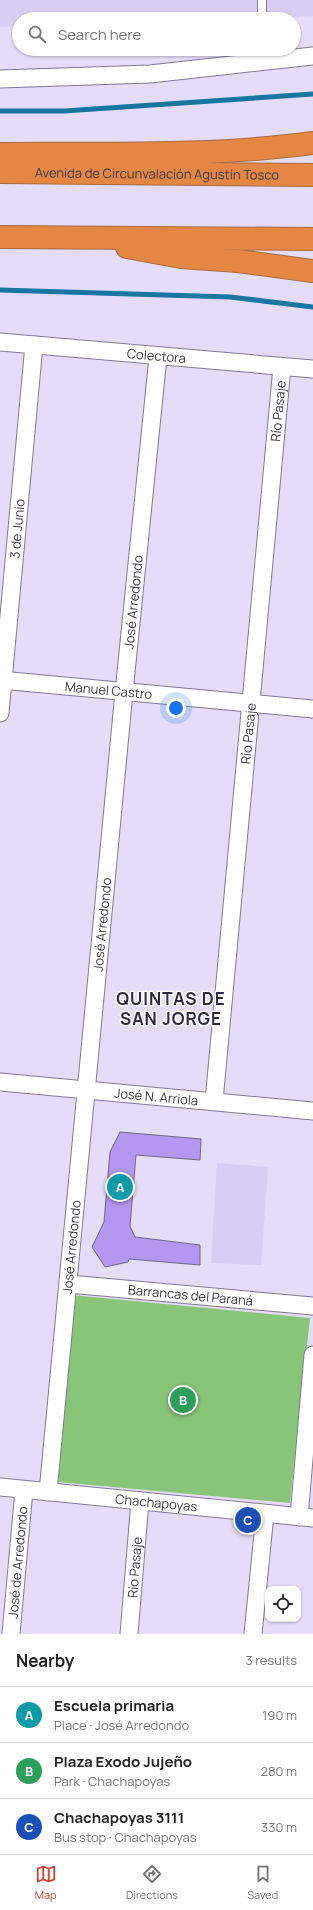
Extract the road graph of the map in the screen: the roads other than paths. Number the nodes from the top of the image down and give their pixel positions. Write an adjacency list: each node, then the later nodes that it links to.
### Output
1 (262, 0): 2 (lane)
2 (262, 12)
3 (256, 56): 6 (street)
4 (301, 56): 5 (street)
5 (313, 56)
6 (0, 79)
7 (313, 143): 8 (highway)
8 (0, 154)
9 (0, 172): 10 (highway, Avenida de Circunvalación Agustín Tosco)
10 (313, 175)
11 (0, 236): 12 (highway)
12 (63, 236): 13 (highway); 14 (highway)
13 (313, 239)
14 (313, 271)
15 (0, 342): 16 (street, Colectora)
16 (34, 345): 17 (street, Colectora); 20 (street, 3 de Junio)
17 (158, 357): 18 (street, Colectora); 21 (street, José Arredondo)
18 (282, 367): 19 (street, Colectora); 22 (street, Río Pasaje)
19 (313, 369)
20 (2, 680): 21 (street, Manuel Castro); 24 (street, 3 de Junio)
21 (124, 692): 22 (street, Manuel Castro); 26 (street, José Arredondo)
22 (250, 704): 23 (street, Manuel Castro); 27 (street, Río Pasaje)
23 (313, 709)
24 (0, 713)
25 (0, 1082): 26 (street, José N. Arriola)
26 (87, 1089): 27 (street, José N. Arriola); 29 (street, José Arredondo)
27 (214, 1101): 28 (street, José N. Arriola)
28 (313, 1111)
29 (69, 1284): 30 (street, Barrancas del Paraná); 34 (street, José Arredondo)
30 (313, 1306)
31 (313, 1355): 37 (street)
32 (0, 1487): 33 (street, Chachapoyas)
33 (24, 1490): 34 (street, Chachapoyas); 38 (street, José de Arredondo)
34 (48, 1492): 35 (street, Chachapoyas)
35 (140, 1501): 36 (street, Chachapoyas); 39 (street, Río Pasaje)
36 (265, 1514): 37 (street, Chachapoyas); 40 (street)
37 (306, 1518)
38 (11, 1634)
39 (129, 1634)
40 (253, 1634)

